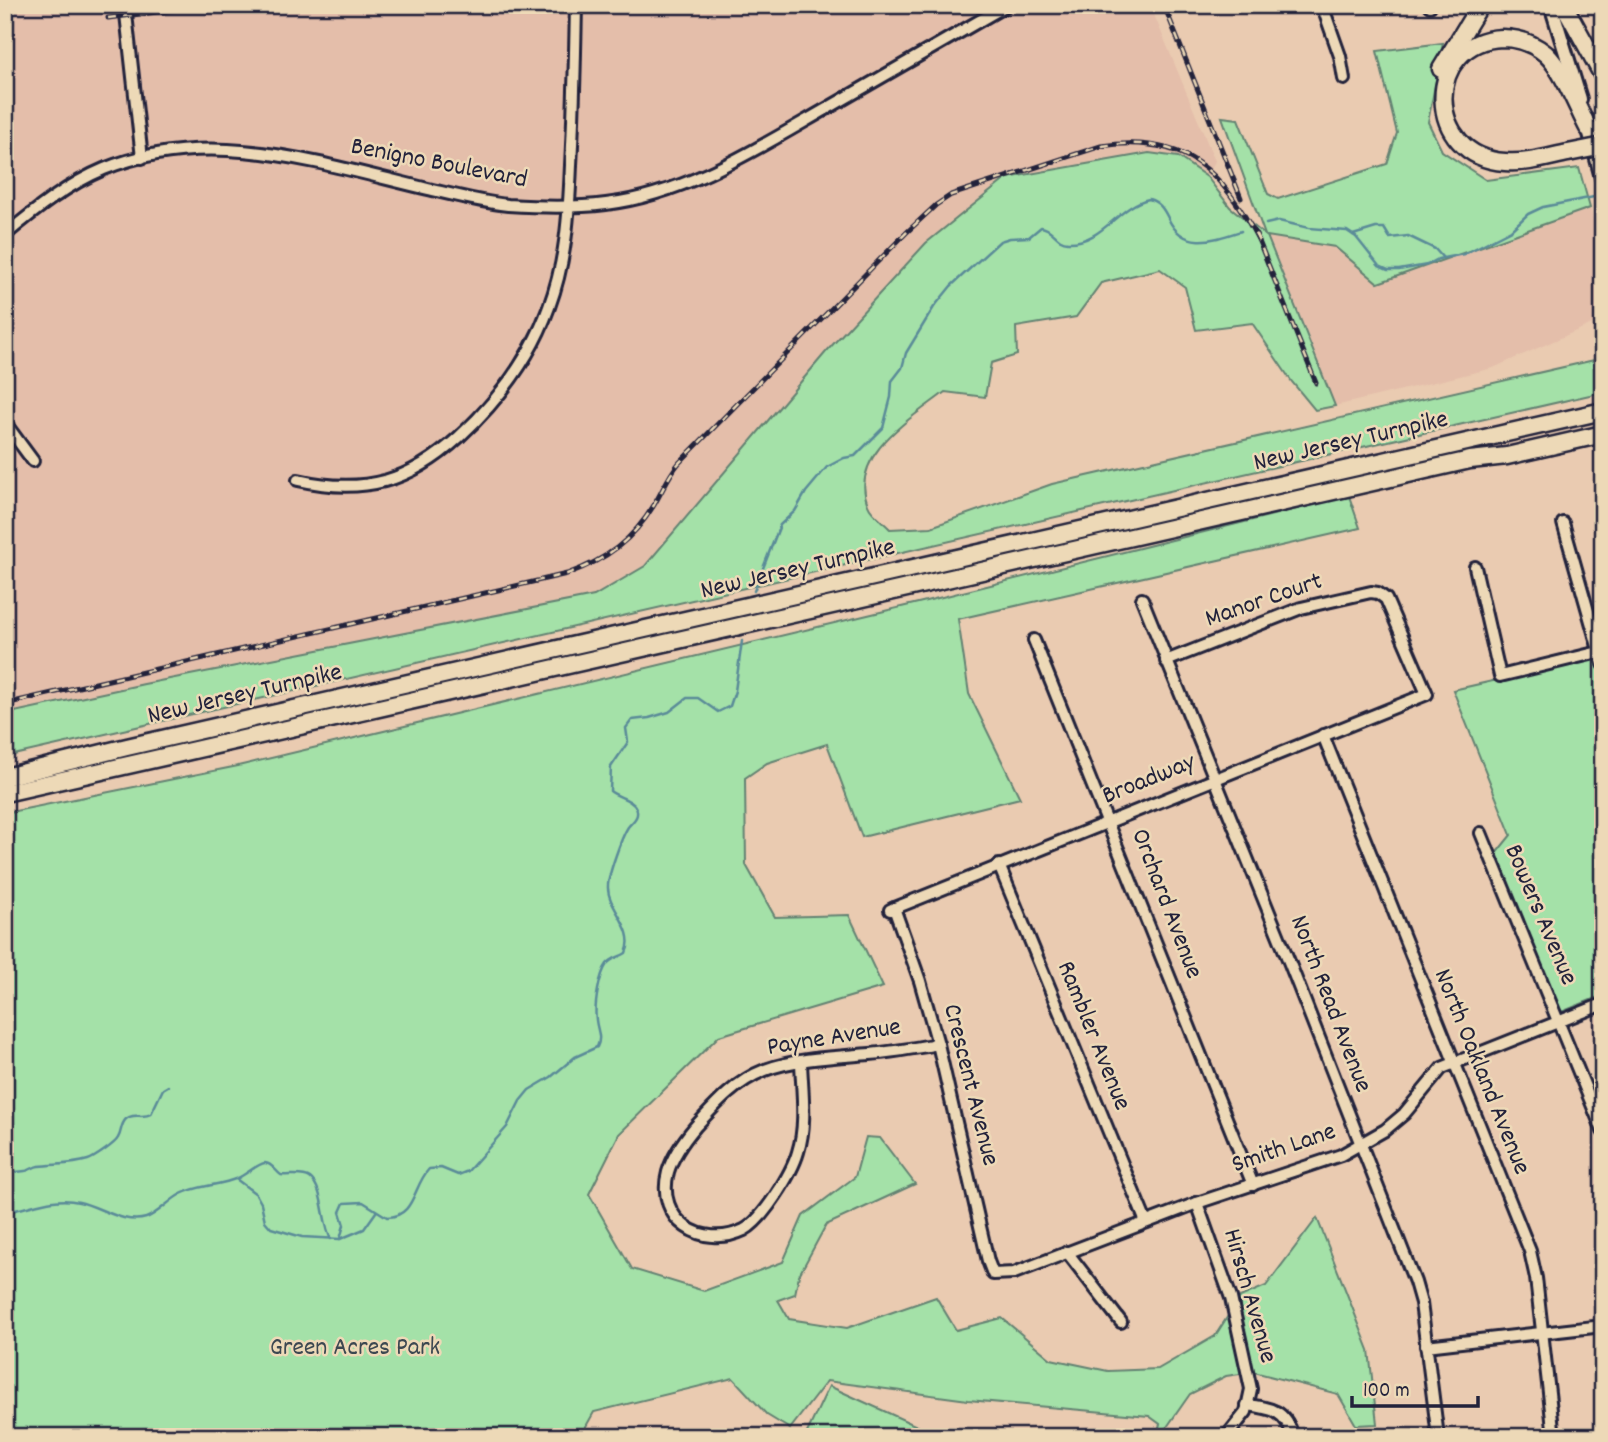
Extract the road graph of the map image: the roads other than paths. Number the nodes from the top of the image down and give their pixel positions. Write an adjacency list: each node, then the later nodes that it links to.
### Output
1 (125, 5): 14 (street)
2 (576, 5): 16 (street)
3 (1007, 5): 16 (street, Benigno Boulevard)
4 (1322, 5): 9 (street)
5 (1480, 5): 13 (highway)
6 (1551, 5): 10 (main road)
7 (1564, 5): 8 (highway)
8 (1603, 76)
9 (1344, 79)
10 (1588, 128): 13 (highway); 15 (main road)
11 (1603, 146): 13 (highway, bridge)
12 (1603, 152): 13 (highway)
13 (1569, 156)
14 (142, 158): 16 (street, Benigno Boulevard); 17 (street, Benigno Boulevard)
15 (1603, 181)
16 (569, 206): 22 (street)
17 (5, 235)
18 (1603, 411): 32 (highway, New Jersey Turnpike)
19 (5, 423): 21 (street)
20 (1603, 434): 34 (highway, New Jersey Turnpike)
21 (33, 461)
22 (298, 480)
23 (1563, 523): 27 (street)
24 (1475, 567): 27 (street)
25 (1142, 599): 28 (street, North Read Avenue)
26 (1034, 640): 35 (street, Orchard Avenue)
27 (1601, 651): 29 (street)
28 (1166, 661): 30 (street, Manor Court); 33 (street, North Read Avenue)
29 (1603, 664)
30 (1427, 694): 31 (street, Broadway)
31 (1322, 735): 33 (street, Broadway); 43 (street, North Oakland Avenue)
32 (5, 777)
33 (1216, 778): 35 (street, Broadway); 45 (street, North Read Avenue)
34 (5, 793)
35 (1109, 821): 37 (street, Broadway); 46 (street, Orchard Avenue)
36 (1481, 833): 40 (street, Bowers Avenue)
37 (999, 865): 38 (street, Broadway); 48 (street, Rambler Avenue)
38 (892, 909): 41 (street, Crescent Avenue)
39 (1603, 1004): 40 (street, Smith Lane)
40 (1560, 1021): 43 (street, Smith Lane); 44 (street, Bowers Avenue)
41 (938, 1044): 42 (street, Payne Avenue); 50 (street, Crescent Avenue)
42 (801, 1062): 42 (street, Payne Avenue)
43 (1454, 1064): 45 (street, Smith Lane); 53 (street, North Oakland Avenue)
44 (1603, 1131)
45 (1362, 1145): 46 (street, Smith Lane); 54 (street, North Read Avenue)
46 (1253, 1185): 47 (street, Smith Lane)
47 (1197, 1203): 48 (street, Smith Lane); 55 (street, Hirsch Avenue)
48 (1146, 1222): 49 (street, Smith Lane)
49 (1067, 1252): 50 (street, Smith Lane); 51 (street)
50 (993, 1274)
51 (1121, 1322)
52 (1603, 1326): 53 (street)
53 (1542, 1333): 54 (street); 59 (street, North Oakland Avenue)
54 (1426, 1346): 58 (street, North Read Avenue)
55 (1247, 1405): 56 (street, Hirsch Avenue); 57 (street)
56 (1226, 1437)
57 (1293, 1437)
58 (1438, 1437)
59 (1554, 1437)

